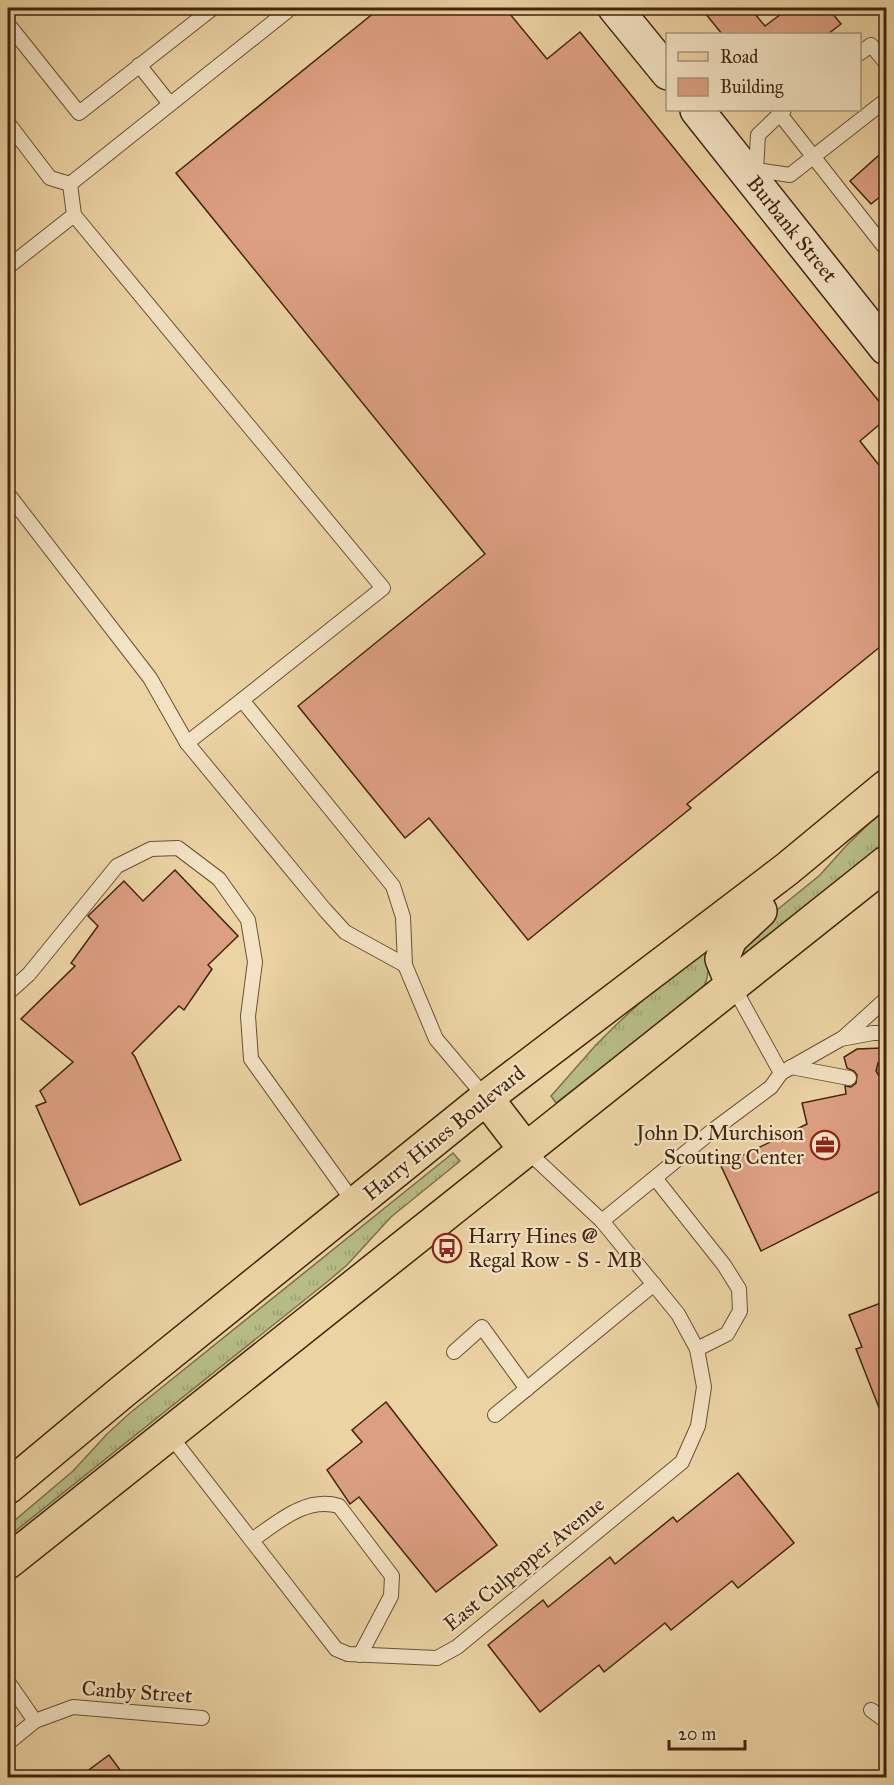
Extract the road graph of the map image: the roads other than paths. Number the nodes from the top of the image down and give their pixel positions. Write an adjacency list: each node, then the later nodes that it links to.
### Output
1 (213, 8): 9 (lane)
2 (268, 8): 5 (lane)
3 (291, 8): 5 (lane)
4 (615, 8): 10 (street)
5 (278, 18): 12 (lane)
6 (8, 24): 9 (lane)
7 (861, 52): 8 (lane)
8 (886, 63)
9 (139, 65): 12 (lane)
10 (666, 71)
11 (886, 100): 16 (lane)
12 (170, 104): 18 (lane)
13 (698, 111): 17 (street, Burbank Street)
14 (782, 111): 16 (lane); 17 (lane)
15 (8, 123): 18 (lane)
16 (813, 157): 17 (lane); 20 (lane)
17 (753, 173): 22 (street, Burbank Street)
18 (70, 184): 19 (lane)
19 (74, 215): 21 (lane); 24 (lane)
20 (886, 249)
21 (8, 267)
22 (886, 348)
23 (8, 494): 25 (lane)
24 (242, 700): 25 (lane); 29 (lane)
25 (187, 743): 29 (lane)
26 (886, 787): 28 (main road, Harry Hines Boulevard)
27 (886, 863): 30 (main road)
28 (787, 869): 30 (main road); 37 (main road, Harry Hines Boulevard)
29 (405, 966): 37 (lane)
30 (733, 986): 35 (lane); 38 (main road)
31 (8, 993): 40 (lane)
32 (886, 999): 34 (lane)
33 (886, 1033): 34 (lane)
34 (842, 1039): 35 (lane)
35 (786, 1070): 36 (lane); 39 (lane)
36 (849, 1077)
37 (486, 1098): 38 (main road); 40 (main road, Harry Hines Boulevard)
38 (526, 1150): 41 (lane, East Culpepper Avenue); 47 (main road)
39 (655, 1178): 41 (lane); 43 (lane)
40 (356, 1204): 48 (main road, Harry Hines Boulevard)
41 (602, 1221): 42 (lane, East Culpepper Avenue)
42 (654, 1284): 43 (lane, East Culpepper Avenue); 45 (lane)
43 (697, 1348): 51 (lane, East Culpepper Avenue)
44 (454, 1352): 45 (lane)
45 (526, 1389): 46 (lane)
46 (495, 1415)
47 (169, 1434): 49 (lane, East Culpepper Avenue); 50 (main road)
48 (8, 1487)
49 (252, 1540): 51 (lane, East Culpepper Avenue); 51 (lane)
50 (8, 1562)
51 (360, 1655)
52 (8, 1682): 55 (lane)
53 (871, 1710): 56 (lane)
54 (202, 1718): 55 (lane, Canby Street)
55 (35, 1721): 57 (lane, Canby Street)
56 (886, 1721)
57 (8, 1743)

